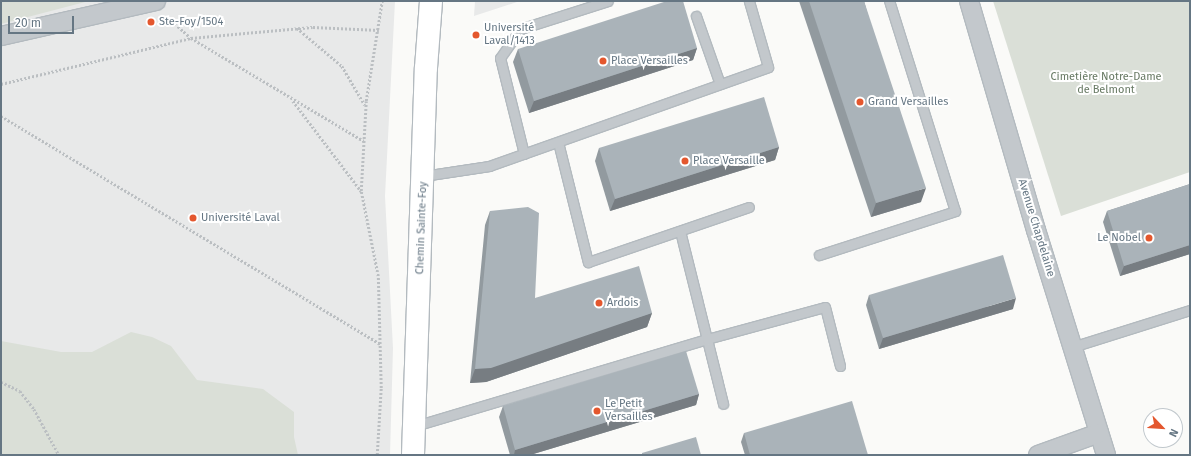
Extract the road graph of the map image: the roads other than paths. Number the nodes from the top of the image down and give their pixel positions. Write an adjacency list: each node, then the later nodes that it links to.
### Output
1 (156, 1): 8 (street)
2 (431, 1): 12 (main road, Chemin Sainte-Foy)
3 (608, 1): 11 (lane)
4 (749, 1): 9 (lane)
5 (889, 1): 15 (lane)
6 (969, 1): 18 (street, Avenue Chapdelaine)
7 (696, 16): 9 (lane)
8 (1, 36)
9 (720, 84): 10 (lane)
10 (558, 142): 11 (lane); 14 (lane)
11 (524, 154): 12 (lane)
12 (424, 176): 21 (main road, Chemin Sainte-Foy)
13 (748, 208): 14 (lane)
14 (680, 231): 17 (lane)
15 (819, 255)
16 (1190, 310): 18 (lane)
17 (707, 339): 19 (lane); 20 (lane); 21 (lane)
18 (1072, 347): 22 (street, Avenue Chapdelaine)
19 (840, 366)
20 (723, 404)
21 (415, 426): 23 (main road, Chemin Sainte-Foy)
22 (1099, 433): 24 (street); 25 (street, Avenue Chapdelaine)
23 (413, 455)
24 (1038, 455)
25 (1106, 455)

